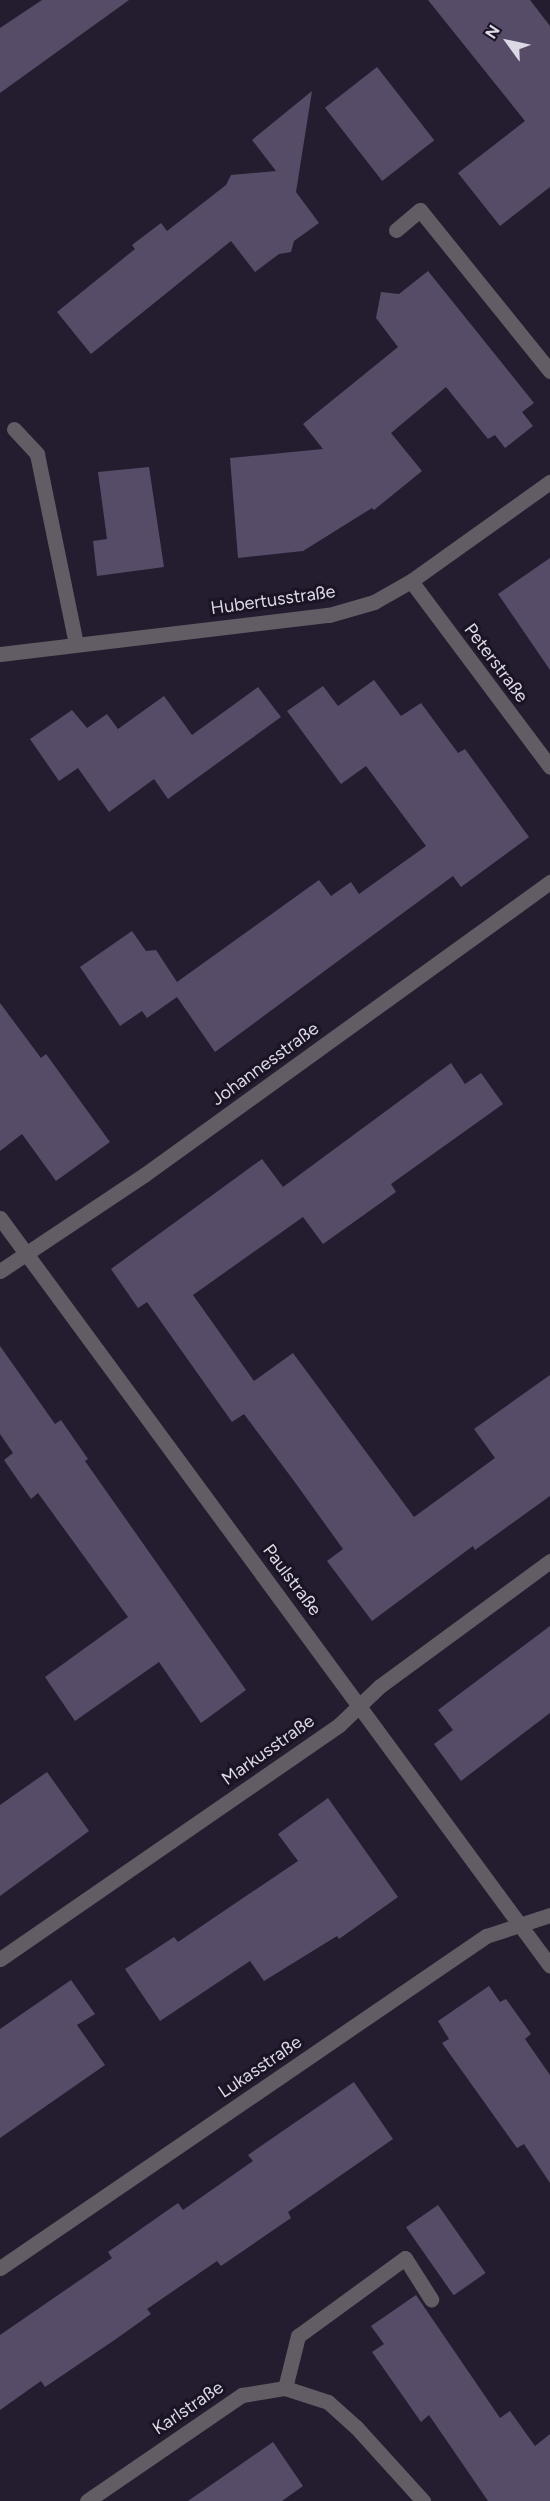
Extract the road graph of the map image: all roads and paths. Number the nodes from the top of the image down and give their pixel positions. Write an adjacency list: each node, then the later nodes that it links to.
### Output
1 (396, 230): 2 (street)
2 (550, 371)
3 (14, 429): 6 (street)
4 (550, 482): 5 (street, Hubertusstraße)
5 (411, 582): 6 (street, Hubertusstraße); 8 (street, Peterstraße)
6 (76, 644): 7 (street, Hubertusstraße)
7 (0, 654)
8 (550, 767)
9 (550, 882): 11 (street, Johannesstraße)
10 (0, 1218): 11 (street, Paulstraße)
11 (25, 1254): 12 (street, Johannesstraße); 14 (street, Paulstraße)
12 (0, 1271)
13 (550, 1561): 14 (street, Markusstraße)
14 (360, 1705): 16 (street, Paulstraße); 17 (street, Markusstraße)
15 (550, 1915): 16 (street, Lukasstraße)
16 (520, 1926): 18 (street, Paulstraße); 19 (street, Lukasstraße)
17 (0, 1959)
18 (550, 1966)
19 (0, 2268)
20 (431, 2299): 21 (street)
21 (285, 2388): 22 (street, Karlstraße); 23 (street, Karlstraße)
22 (87, 2501)
23 (423, 2501)

